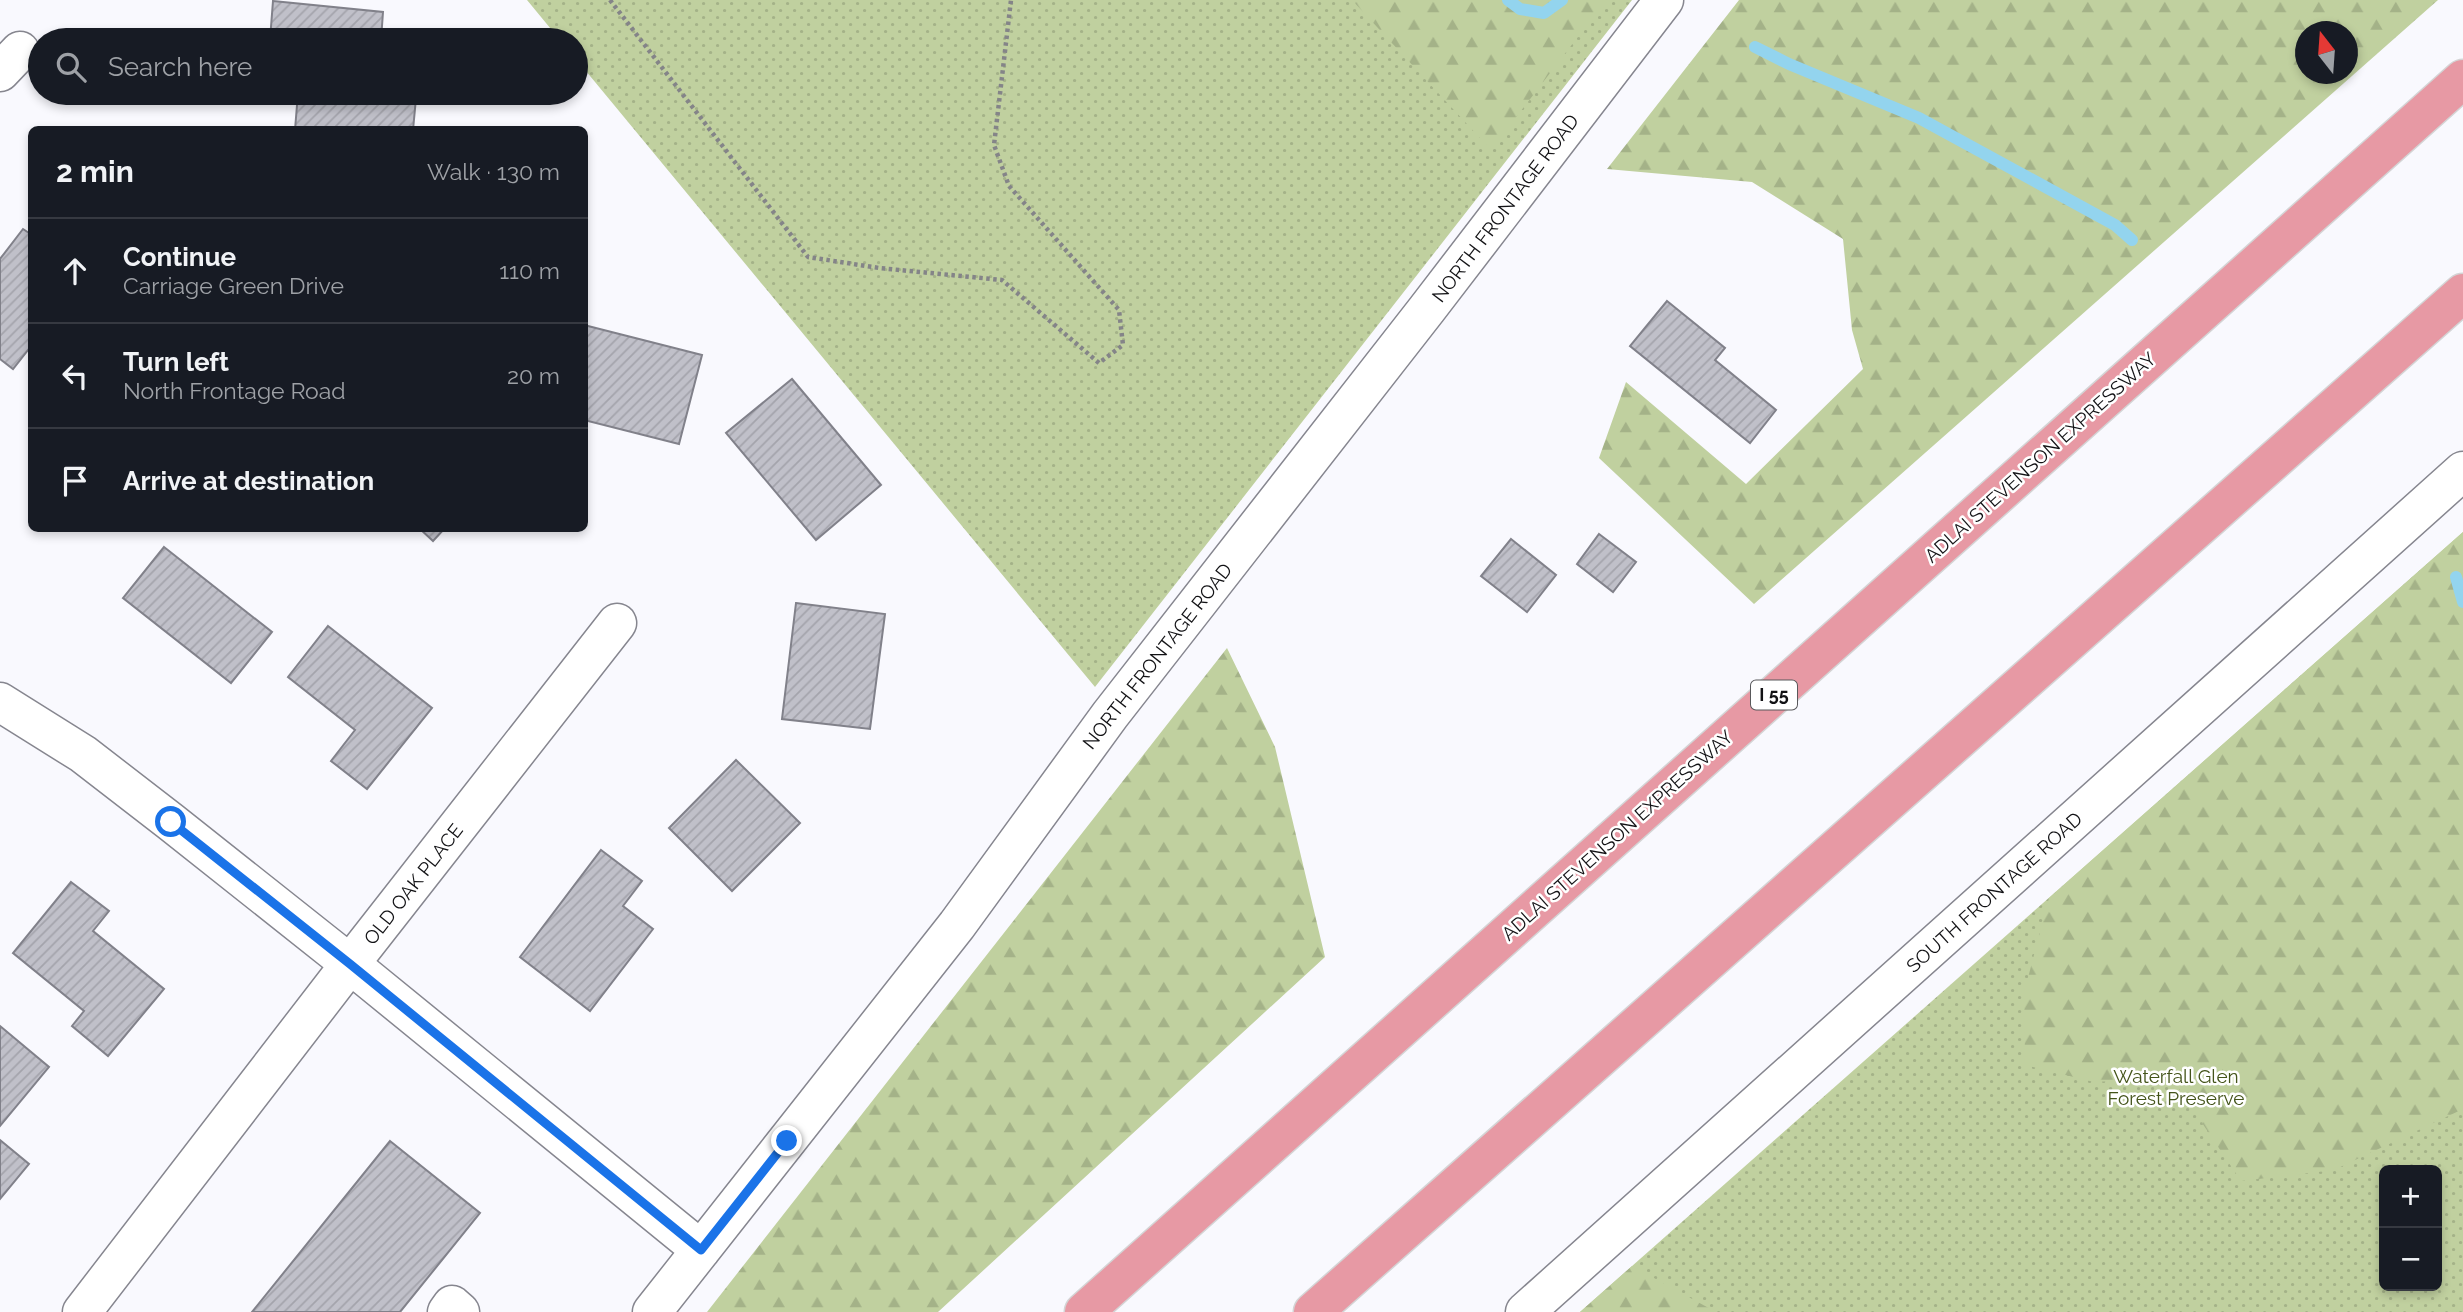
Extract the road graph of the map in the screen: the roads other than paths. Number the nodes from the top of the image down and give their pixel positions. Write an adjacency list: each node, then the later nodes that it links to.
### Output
1 (1664, 0): 8 (street, NORTH FRONTAGE ROAD)
2 (2463, 79): 13 (highway, ADLAI STEVENSON EXPRESSWAY / I 55)
3 (2463, 293): 14 (highway)
4 (2463, 471): 15 (street, SOUTH FRONTAGE ROAD)
5 (617, 623): 7 (street, OLD OAK PLACE)
6 (0, 702): 7 (street)
7 (350, 964): 8 (street); 9 (street, OLD OAK PLACE)
8 (701, 1250): 12 (street, NORTH FRONTAGE ROAD)
9 (82, 1312)
10 (447, 1312): 11 (street)
11 (460, 1312)
12 (652, 1312)
13 (1084, 1312)
14 (1313, 1312)
15 (1525, 1312)

